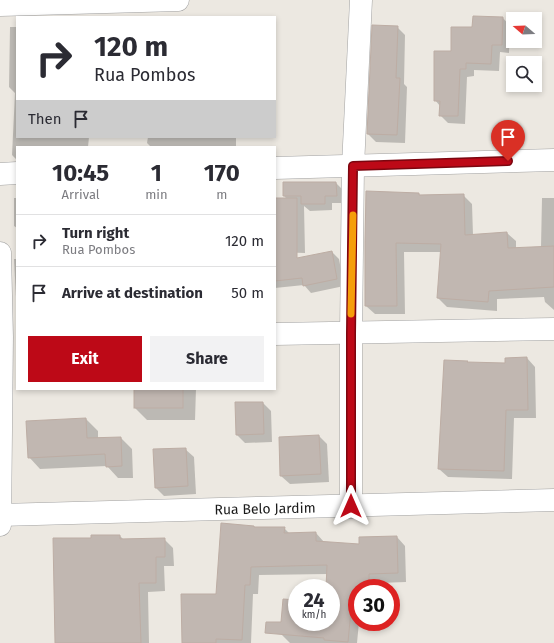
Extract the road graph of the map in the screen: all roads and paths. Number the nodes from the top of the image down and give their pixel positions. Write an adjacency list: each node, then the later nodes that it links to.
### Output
1 (178, 0): 3 (street)
2 (361, 0): 5 (street)
3 (0, 5)
4 (554, 160): 5 (street)
5 (353, 166): 6 (street); 12 (street)
6 (276, 168)
7 (16, 173): 8 (street)
8 (0, 174)
9 (0, 253): 13 (street)
10 (554, 329): 12 (street)
11 (276, 334): 12 (street)
12 (351, 334): 15 (street)
13 (6, 337): 16 (street)
14 (554, 500): 15 (street, Rua Belo Jardim)
15 (351, 506): 16 (street, Rua Belo Jardim)
16 (0, 515): 17 (street)
17 (0, 525)

